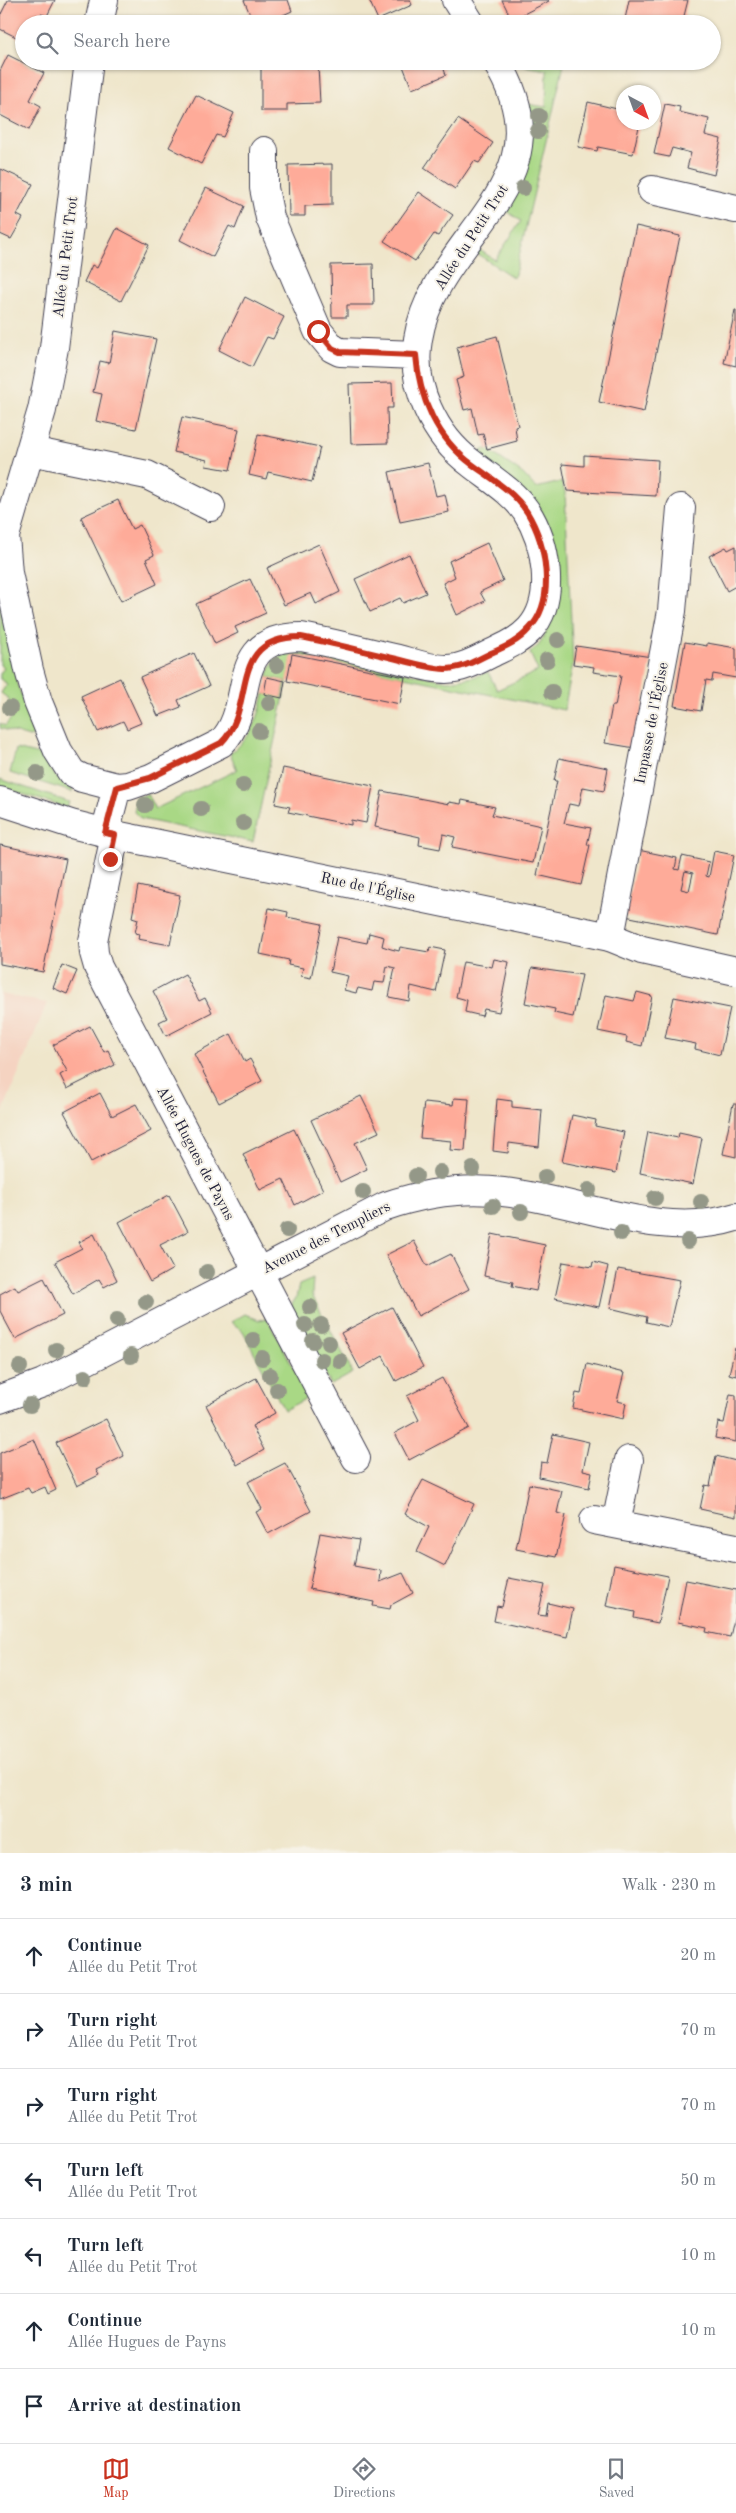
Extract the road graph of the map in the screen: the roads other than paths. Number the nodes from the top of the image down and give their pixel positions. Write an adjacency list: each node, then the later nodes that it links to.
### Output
1 (104, 0): 3 (street)
2 (456, 0): 4 (street)
3 (101, 15)
4 (465, 15)
5 (88, 70): 11 (street, Allée du Petit Trot)
6 (500, 70): 10 (street, Allée du Petit Trot)
7 (264, 151): 10 (street)
8 (652, 190): 9 (street)
9 (736, 209)
10 (416, 355): 15 (street, Allée du Petit Trot)
11 (31, 451): 12 (street); 14 (street, Allée du Petit Trot)
12 (211, 507)
13 (681, 508): 18 (street, Impasse de l'Église)
14 (3, 534): 15 (street, Allée du Petit Trot)
15 (117, 787): 17 (street)
16 (0, 801): 17 (street, Rue de l'Église)
17 (110, 834): 18 (street, Rue de l'Église); 21 (street, Allée Hugues de Payns)
18 (610, 937): 19 (street, Rue de l'Église)
19 (736, 971)
20 (736, 1217): 21 (street, Avenue des Templiers)
21 (258, 1271): 22 (street, Avenue des Templiers); 23 (street, Allée Hugues de Payns)
22 (0, 1399)
23 (356, 1458)
24 (629, 1460): 25 (street)
25 (736, 1548)

